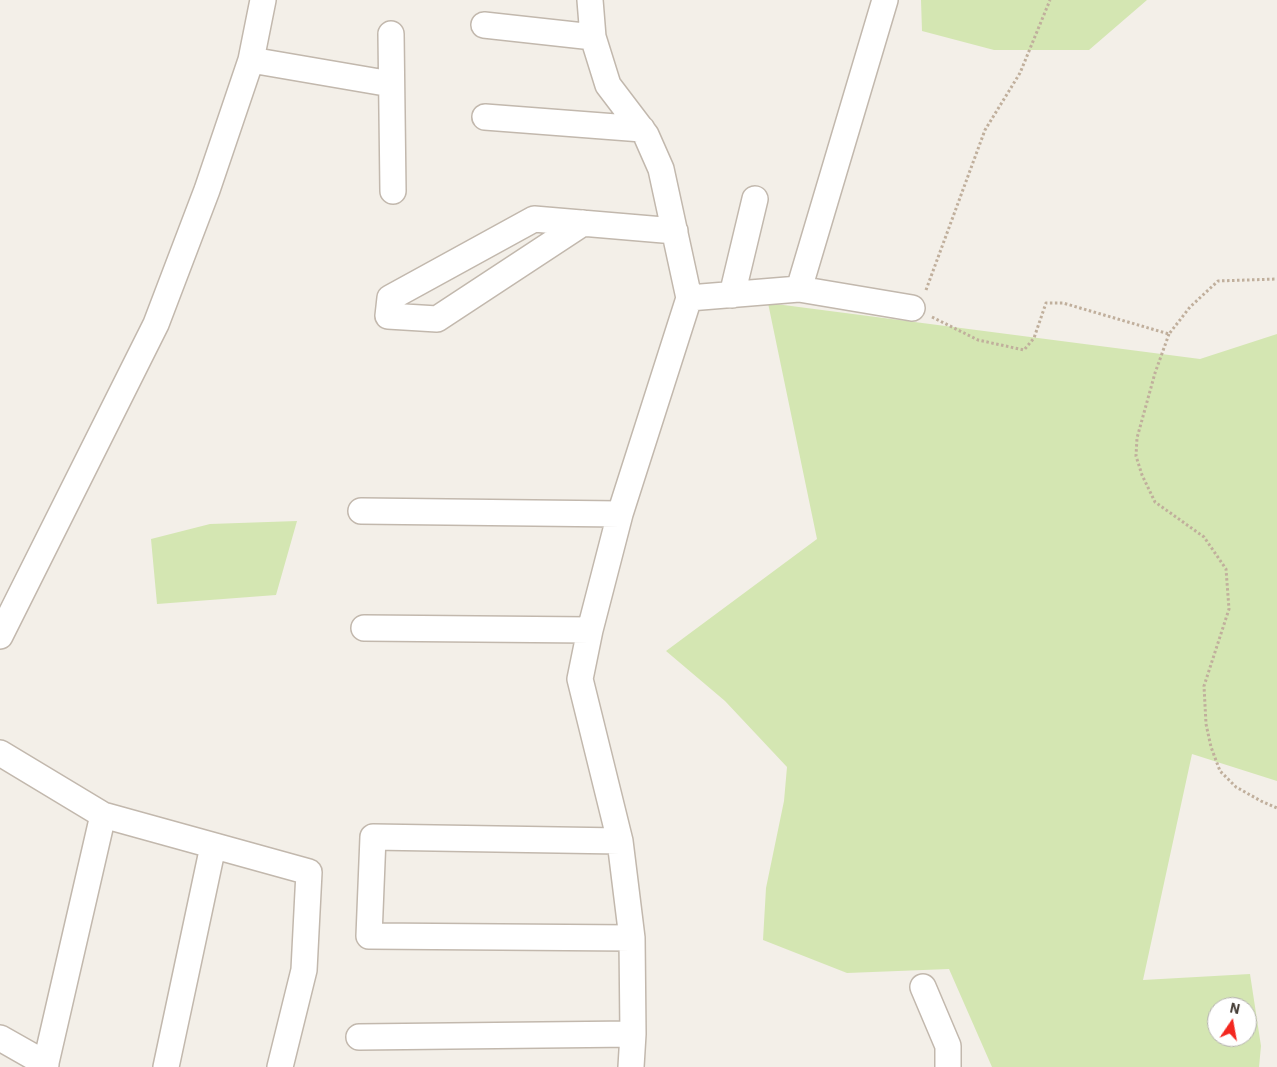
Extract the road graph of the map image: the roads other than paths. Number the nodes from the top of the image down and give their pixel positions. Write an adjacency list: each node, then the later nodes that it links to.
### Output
1 (263, 0): 7 (street)
2 (590, 0): 6 (street)
3 (885, 0): 15 (street)
4 (484, 25): 6 (street)
5 (391, 34): 8 (street)
6 (593, 37): 10 (street)
7 (251, 60): 8 (street); 23 (street)
8 (391, 84): 11 (street)
9 (485, 117): 10 (street)
10 (642, 129): 14 (street)
11 (393, 191)
12 (755, 199): 16 (street)
13 (583, 223): 13 (street); 14 (street)
14 (675, 230): 17 (street)
15 (799, 289): 16 (street); 18 (street)
16 (732, 295): 17 (street)
17 (689, 298): 20 (street)
18 (912, 308)
19 (360, 512): 20 (street)
20 (620, 514): 22 (street)
21 (364, 628): 22 (street)
22 (590, 630): 26 (street)
23 (0, 636)
24 (0, 753): 25 (street)
25 (103, 815): 27 (street); 33 (street)
26 (620, 840): 28 (street); 28 (street)
27 (213, 846): 34 (street); 35 (street)
28 (632, 938): 30 (street)
29 (923, 987): 37 (street)
30 (633, 1034): 31 (street); 36 (street)
31 (359, 1037)
32 (0, 1038): 33 (street)
33 (46, 1065)
34 (166, 1067)
35 (280, 1067)
36 (631, 1067)
37 (948, 1067)

